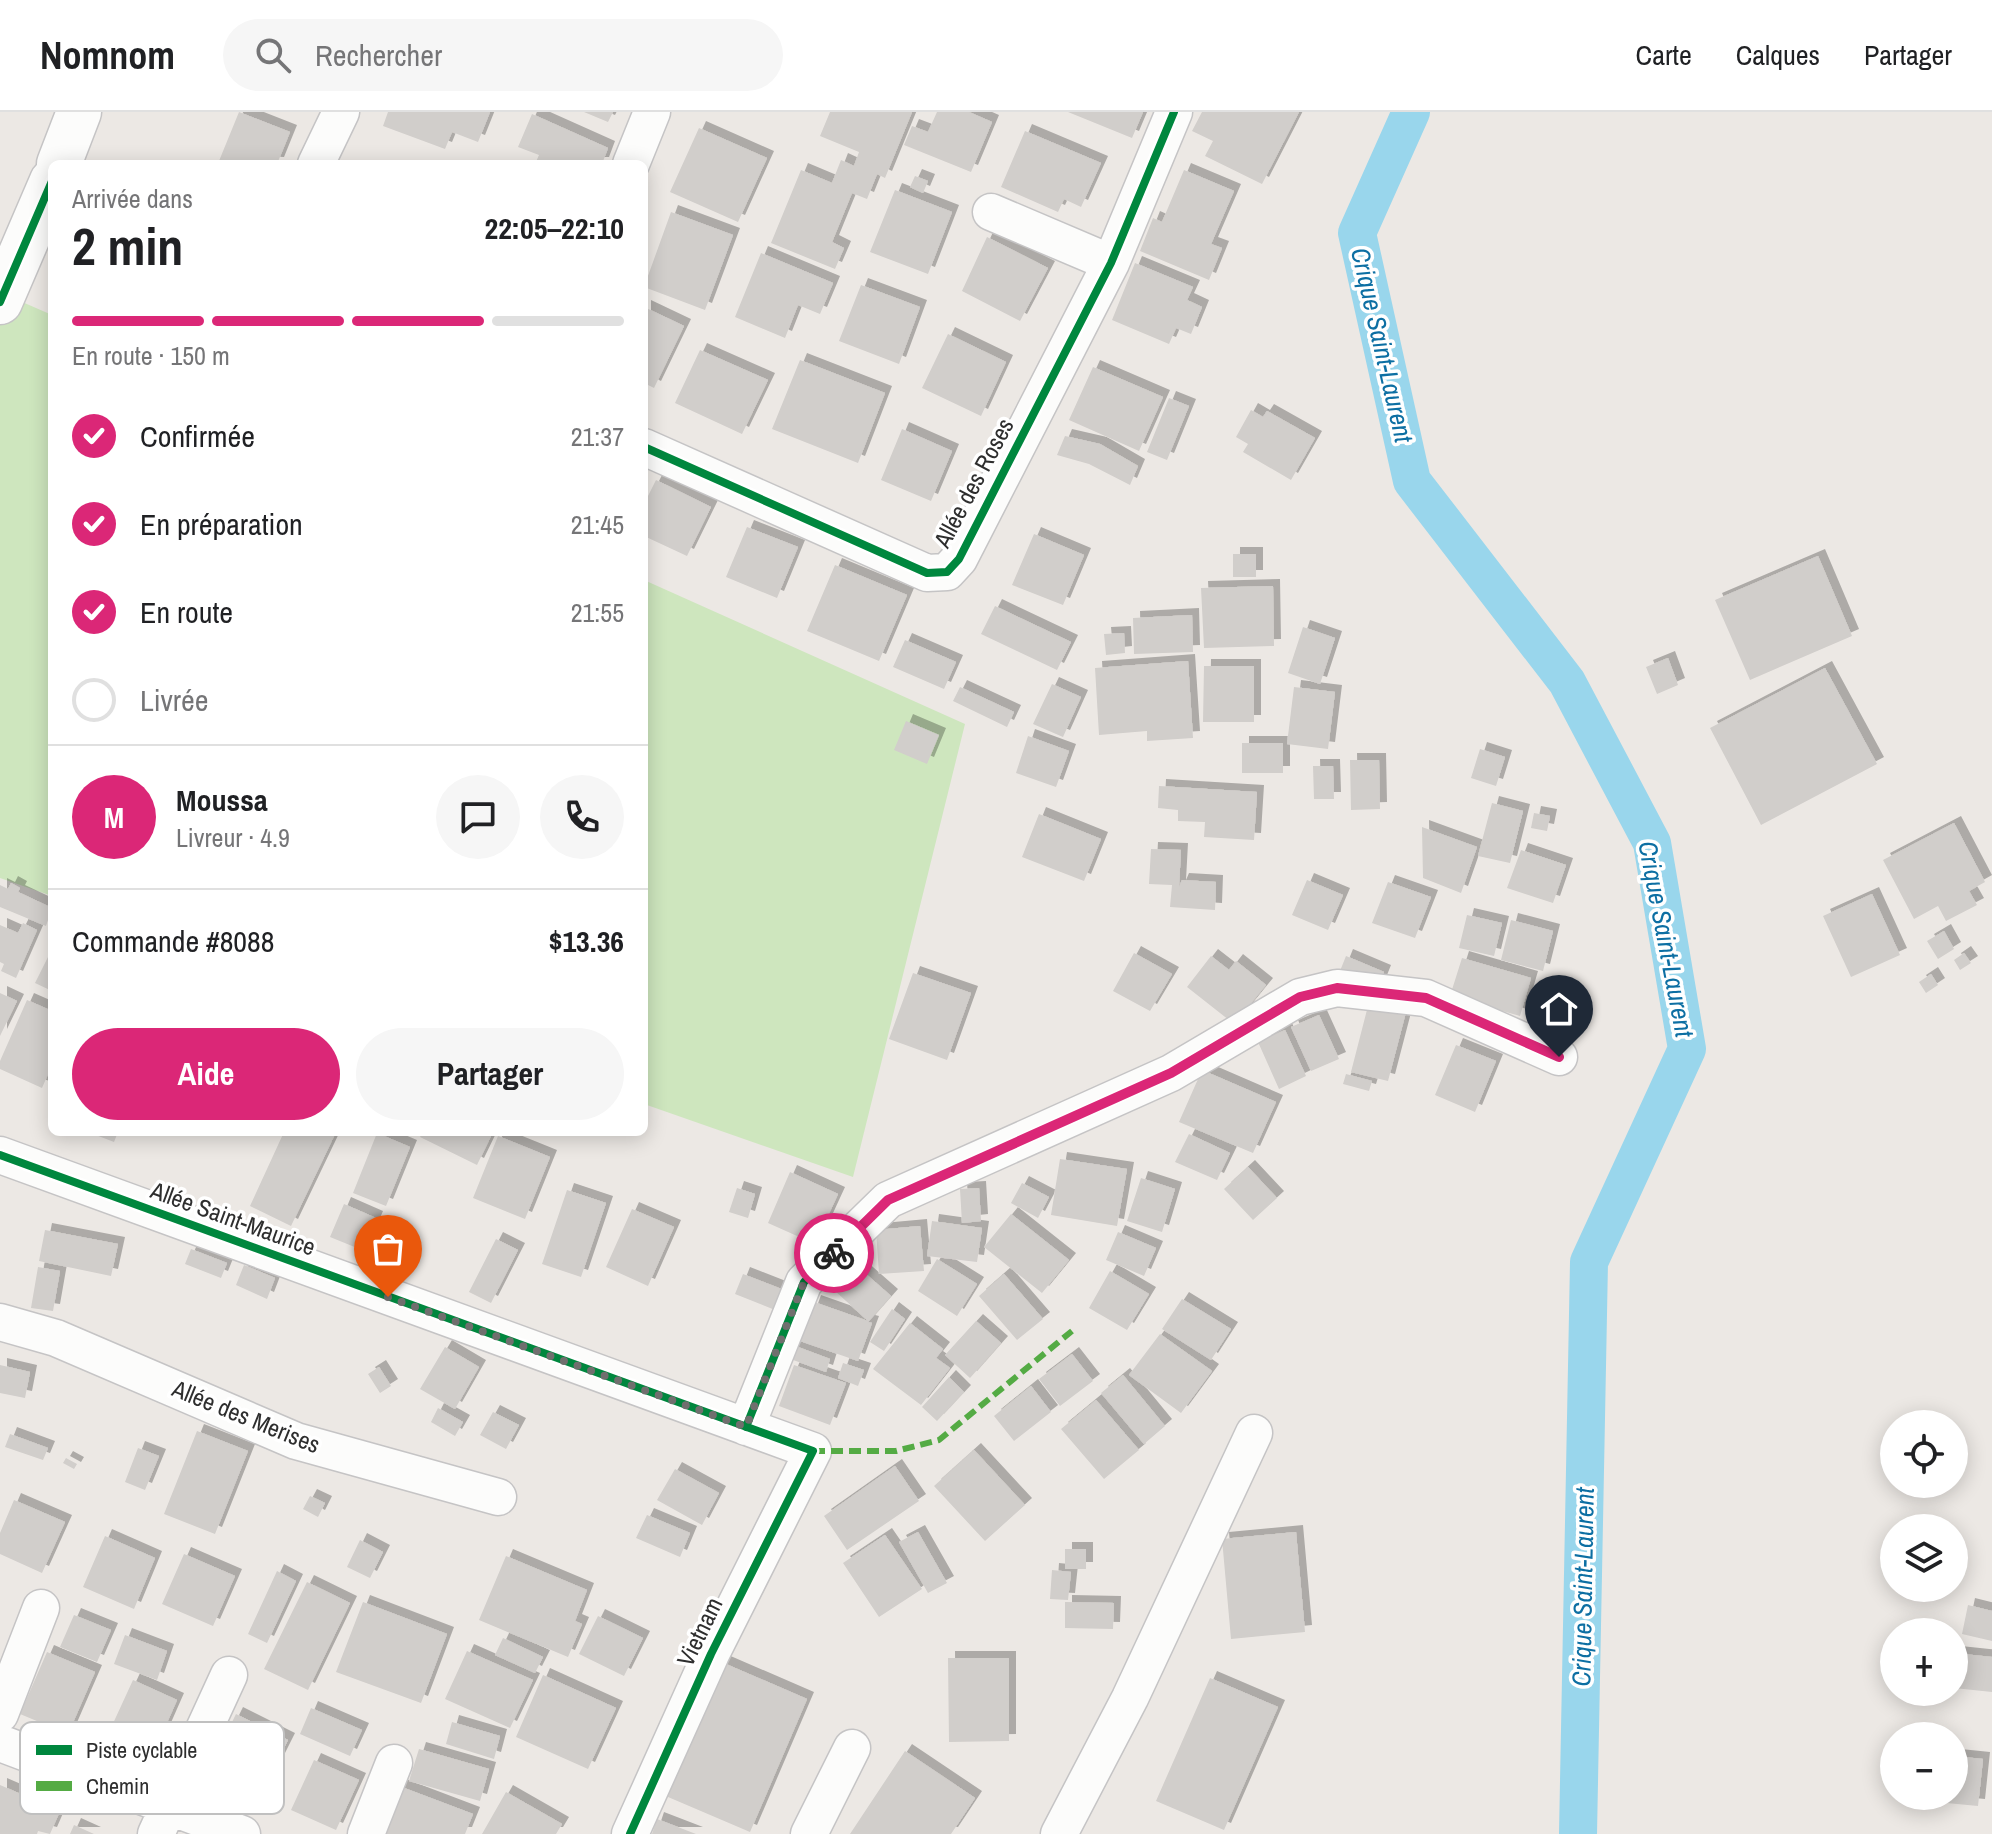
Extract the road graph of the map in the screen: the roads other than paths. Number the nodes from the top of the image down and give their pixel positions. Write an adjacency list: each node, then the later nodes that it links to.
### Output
1 (79, 112): 5 (street)
2 (341, 112): 6 (street)
3 (652, 112): 7 (street)
4 (1174, 112): 10 (street, Allée des Roses)
5 (61, 160)
6 (318, 160)
7 (633, 160)
8 (48, 190): 11 (street)
9 (991, 212): 10 (street)
10 (1111, 263): 12 (street, Allée des Roses)
11 (0, 302)
12 (648, 449)
13 (1559, 1057): 16 (street)
14 (0, 1155): 16 (street, Allée Saint-Maurice)
15 (0, 1322): 19 (street, Allée des Merises)
16 (746, 1427): 18 (street, Allée Saint-Maurice)
17 (1254, 1433): 33 (street)
18 (813, 1451): 31 (street, Vietnam)
19 (498, 1497)
20 (41, 1608): 22 (street)
21 (229, 1675): 23 (street)
22 (0, 1714)
23 (207, 1722)
24 (0, 1743): 26 (street)
25 (852, 1748): 32 (street)
26 (20, 1753)
27 (394, 1763): 30 (street)
28 (161, 1820): 29 (street)
29 (242, 1834)
30 (366, 1834)
31 (630, 1834)
32 (809, 1834)
33 (1059, 1834)

